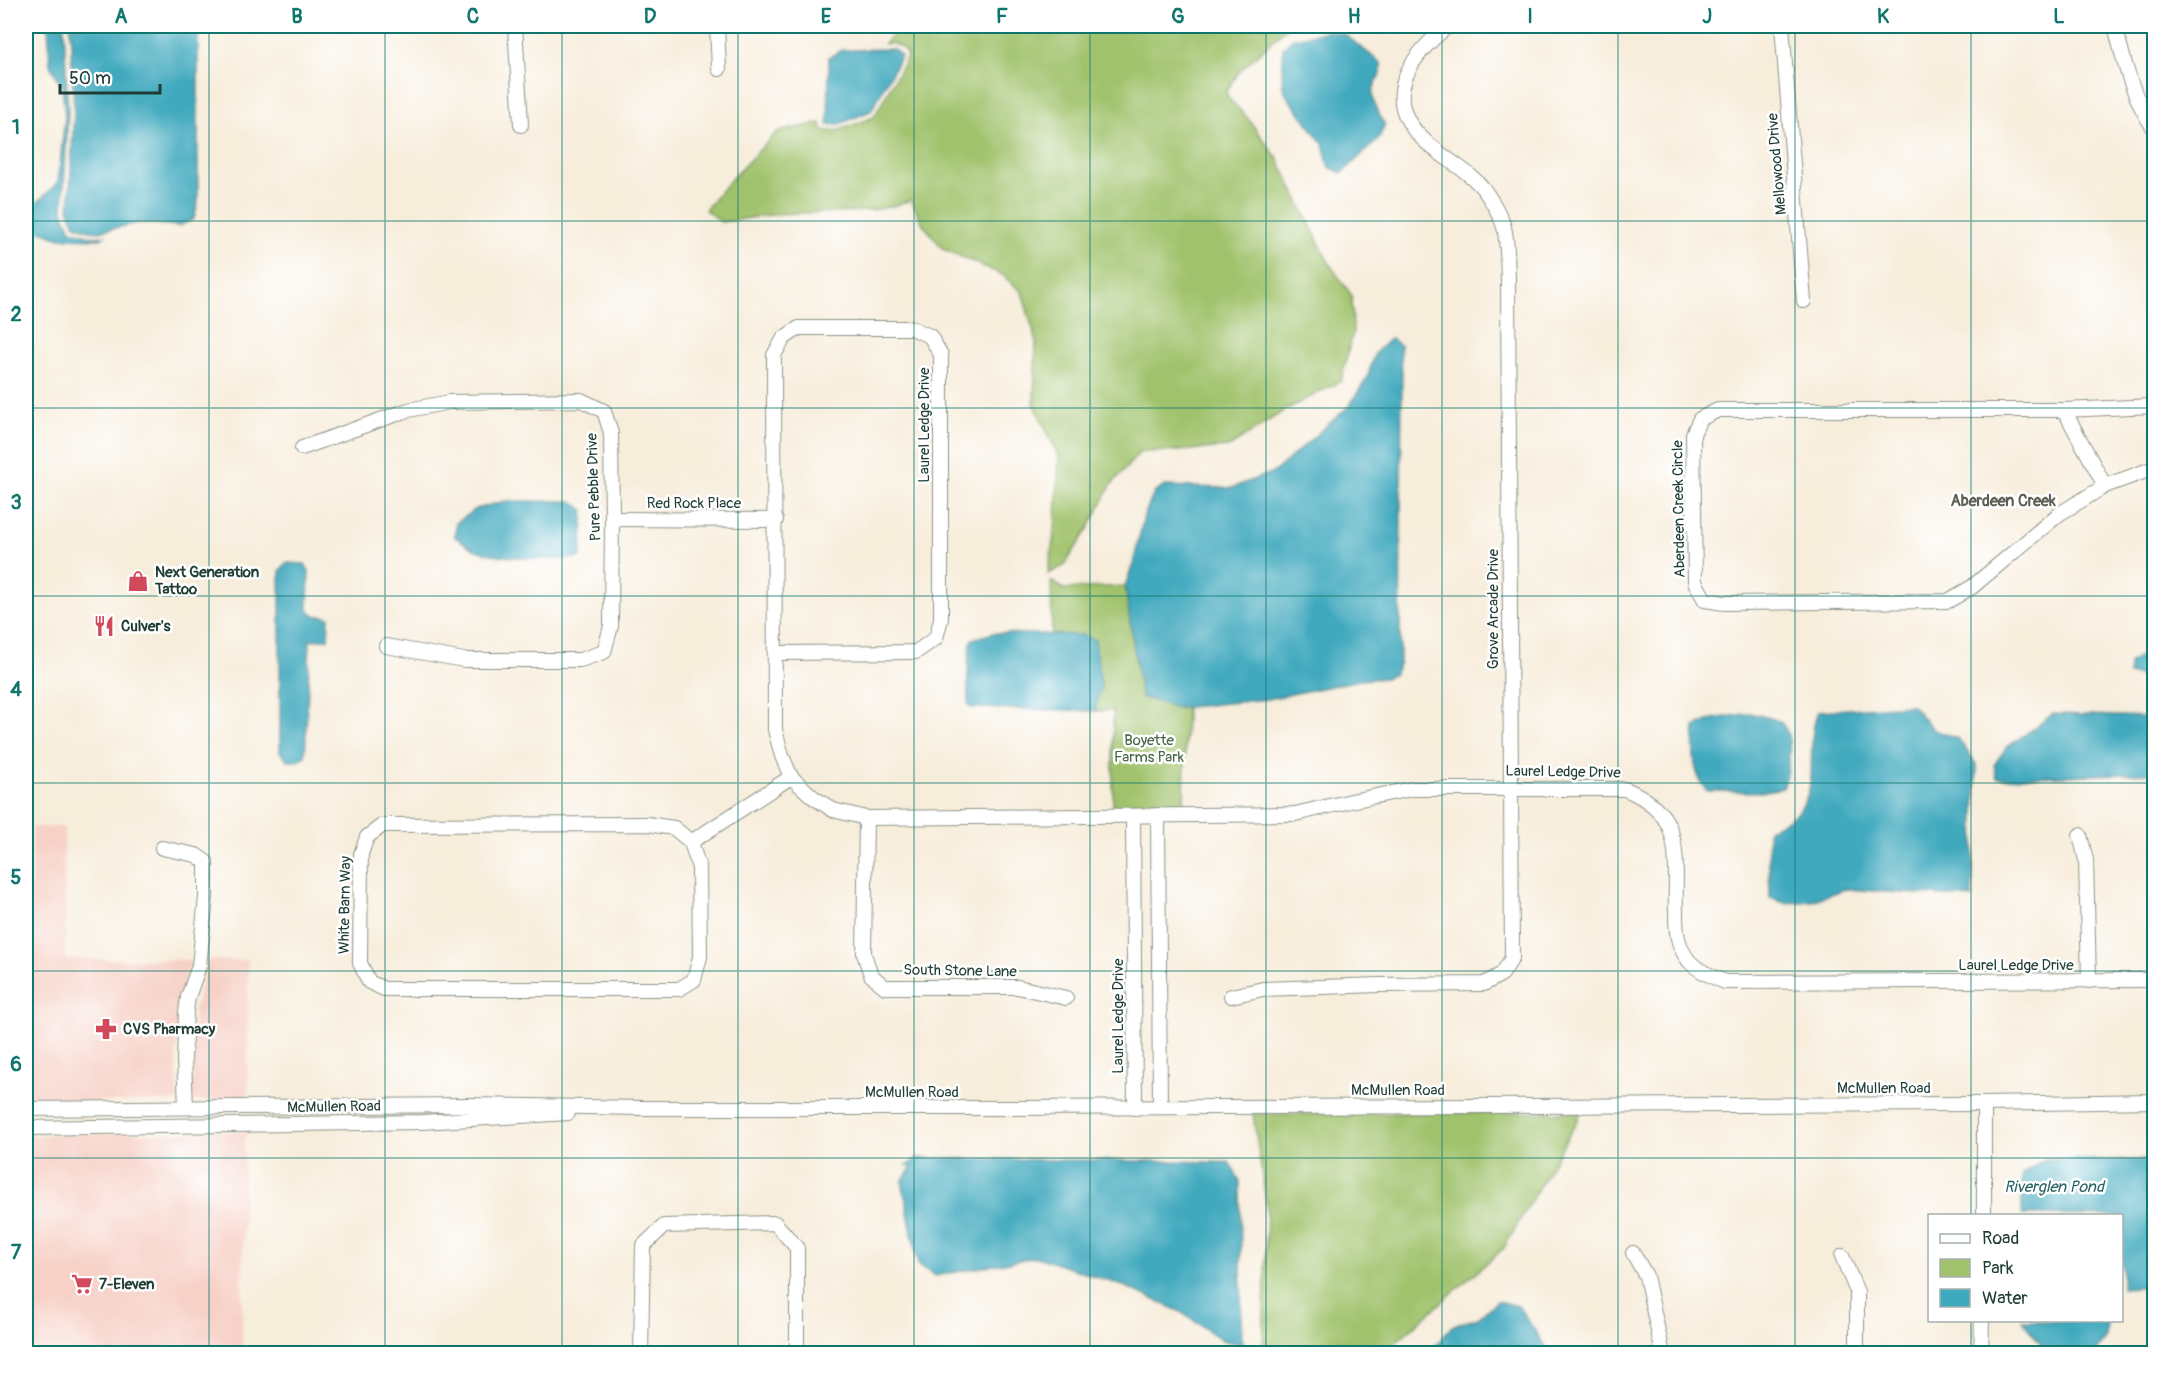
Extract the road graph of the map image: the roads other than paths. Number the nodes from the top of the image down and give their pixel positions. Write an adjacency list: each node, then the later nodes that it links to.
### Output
1 (515, 26): 7 (street)
2 (717, 26): 6 (street)
3 (1448, 26): 20 (street, Grove Arcade Drive)
4 (1782, 26): 9 (street, Mellowood Drive)
5 (2115, 26): 8 (street)
6 (719, 69)
7 (520, 125)
8 (2154, 128)
9 (1804, 301)
10 (2154, 406): 11 (street, Aberdeen Creek Circle)
11 (2064, 410): 14 (street); 14 (street, Aberdeen Creek Circle)
12 (302, 448): 15 (street, Pure Pebble Drive)
13 (2154, 468): 14 (street, Aberdeen Creek Circle)
14 (2105, 486)
15 (612, 519): 16 (street, Red Rock Place); 17 (street, Pure Pebble Drive)
16 (776, 520): 18 (street, Laurel Ledge Drive); 18 (street, Laurel Ledge Drive)
17 (386, 646)
18 (776, 652): 19 (street, Laurel Ledge Drive)
19 (791, 777): 23 (street, Laurel Ledge Drive); 25 (street)
20 (1510, 787): 21 (street, Laurel Ledge Drive); 28 (street, Laurel Ledge Drive); 29 (street, Grove Arcade Drive)
21 (1158, 815): 22 (street, Laurel Ledge Drive); 34 (street)
22 (1133, 816): 23 (street, Laurel Ledge Drive); 35 (street, Laurel Ledge Drive)
23 (866, 818): 30 (street, South Stone Lane)
24 (2080, 836): 28 (street)
25 (692, 842): 25 (street, White Barn Way)
26 (162, 848): 33 (street)
27 (2154, 980): 28 (street, Laurel Ledge Drive)
28 (2089, 981)
29 (1232, 996)
30 (1066, 998)
31 (2154, 1101): 32 (street, McMullen Road)
32 (1984, 1104): 34 (street, McMullen Road); 39 (street)
33 (186, 1107): 36 (street, McMullen Road); 37 (street, McMullen Road)
34 (1160, 1107): 35 (street, McMullen Road)
35 (1135, 1108): 37 (street, McMullen Road)
36 (26, 1109)
37 (496, 1112): 38 (street, McMullen Road)
38 (26, 1128)
39 (1984, 1214)
40 (1633, 1253): 45 (street)
41 (1842, 1256): 46 (street)
42 (1982, 1322): 47 (street)
43 (641, 1353): 44 (street)
44 (798, 1353)
45 (1663, 1353)
46 (1857, 1353)
47 (1981, 1353)

